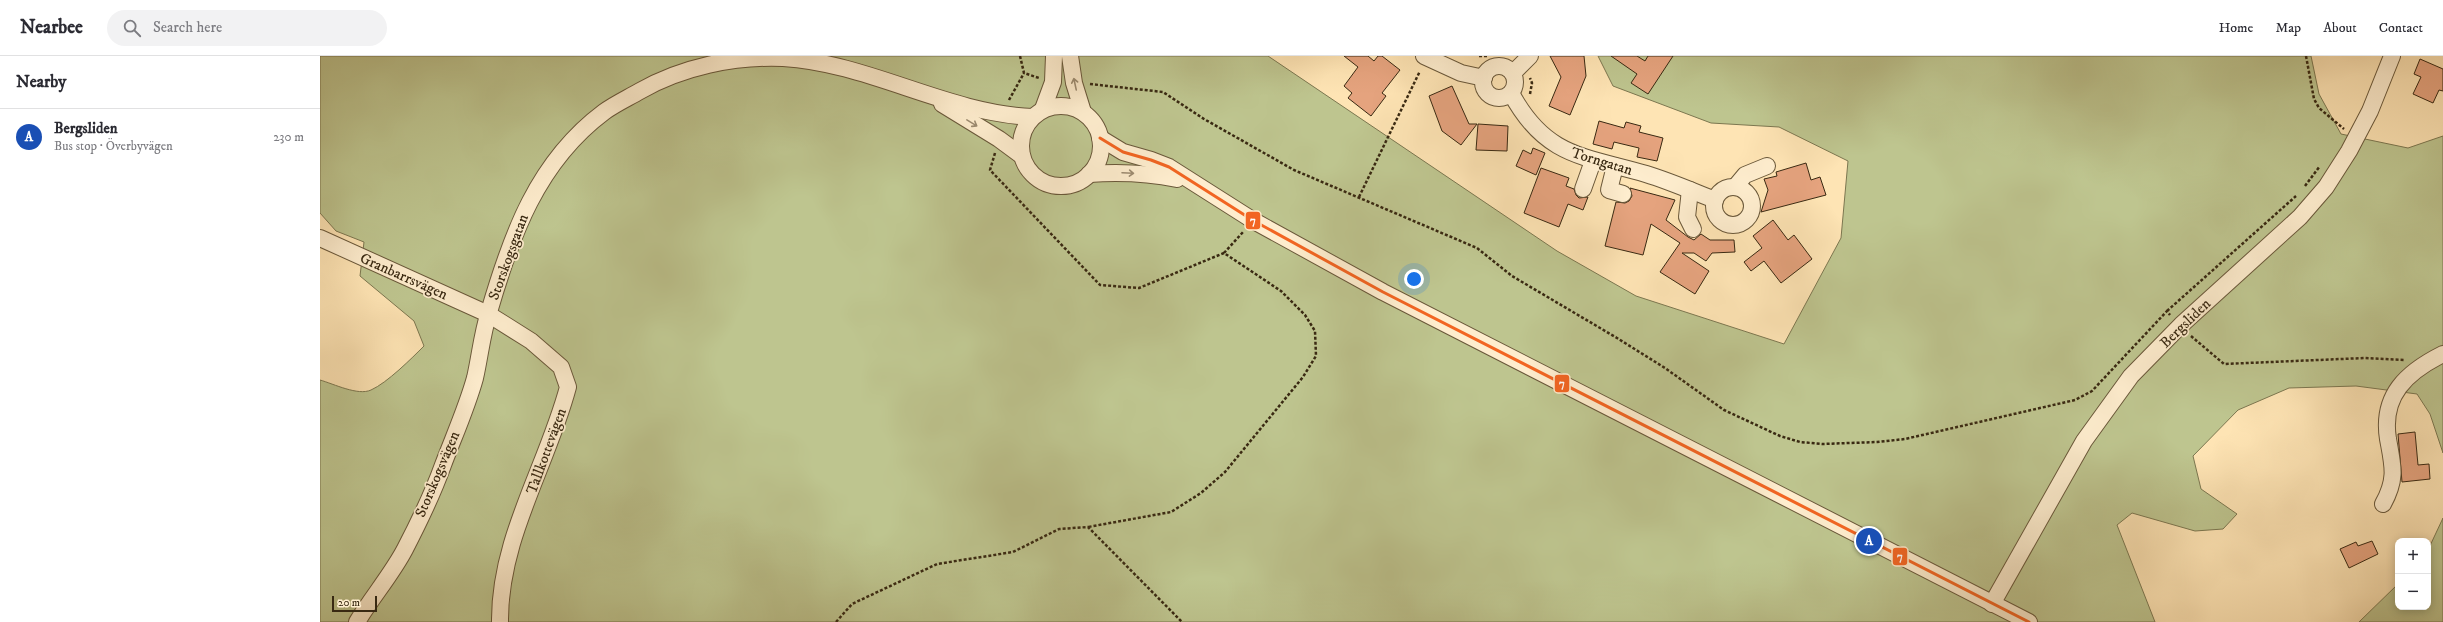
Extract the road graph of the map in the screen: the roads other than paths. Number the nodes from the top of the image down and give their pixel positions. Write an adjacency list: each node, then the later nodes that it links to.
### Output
1 (1054, 56): 10 (street)
2 (1070, 56): 9 (street, one-way to 2)
3 (2392, 56): 28 (street, Bergsliden)
4 (1425, 57): 6 (street)
5 (1522, 64): 6 (street); 7 (street)
6 (1484, 78): 7 (street)
7 (1511, 93): 13 (street, Torngatan)
8 (927, 95): 10 (street); 12 (street, one-way to 12); 25 (street, Storskogsgatan)
9 (1083, 112): 10 (street); 11 (street)
10 (1038, 113): 12 (street)
11 (1100, 138): 16 (street); 17 (street)
12 (1022, 156): 16 (street)
13 (1593, 161): 14 (street, Torngatan); 19 (street)
14 (1615, 166): 20 (street, Torngatan); 21 (street)
15 (1767, 166): 18 (street)
16 (1089, 174): 17 (street, one-way to 17)
17 (1187, 180): 28 (street)
18 (1735, 187): 22 (street); 22 (street)
19 (1583, 189)
20 (1690, 190): 22 (street, Torngatan); 23 (street)
21 (1623, 194)
22 (1715, 200)
23 (1693, 229)
24 (320, 238): 25 (street, Granbarrsvägen)
25 (488, 314): 29 (street, Storskogsvägen); 30 (street, Tallkottevägen)
26 (2443, 354): 27 (street)
27 (2383, 504)
28 (1992, 604): 31 (street)
29 (358, 622)
30 (500, 622)
31 (2029, 622)

